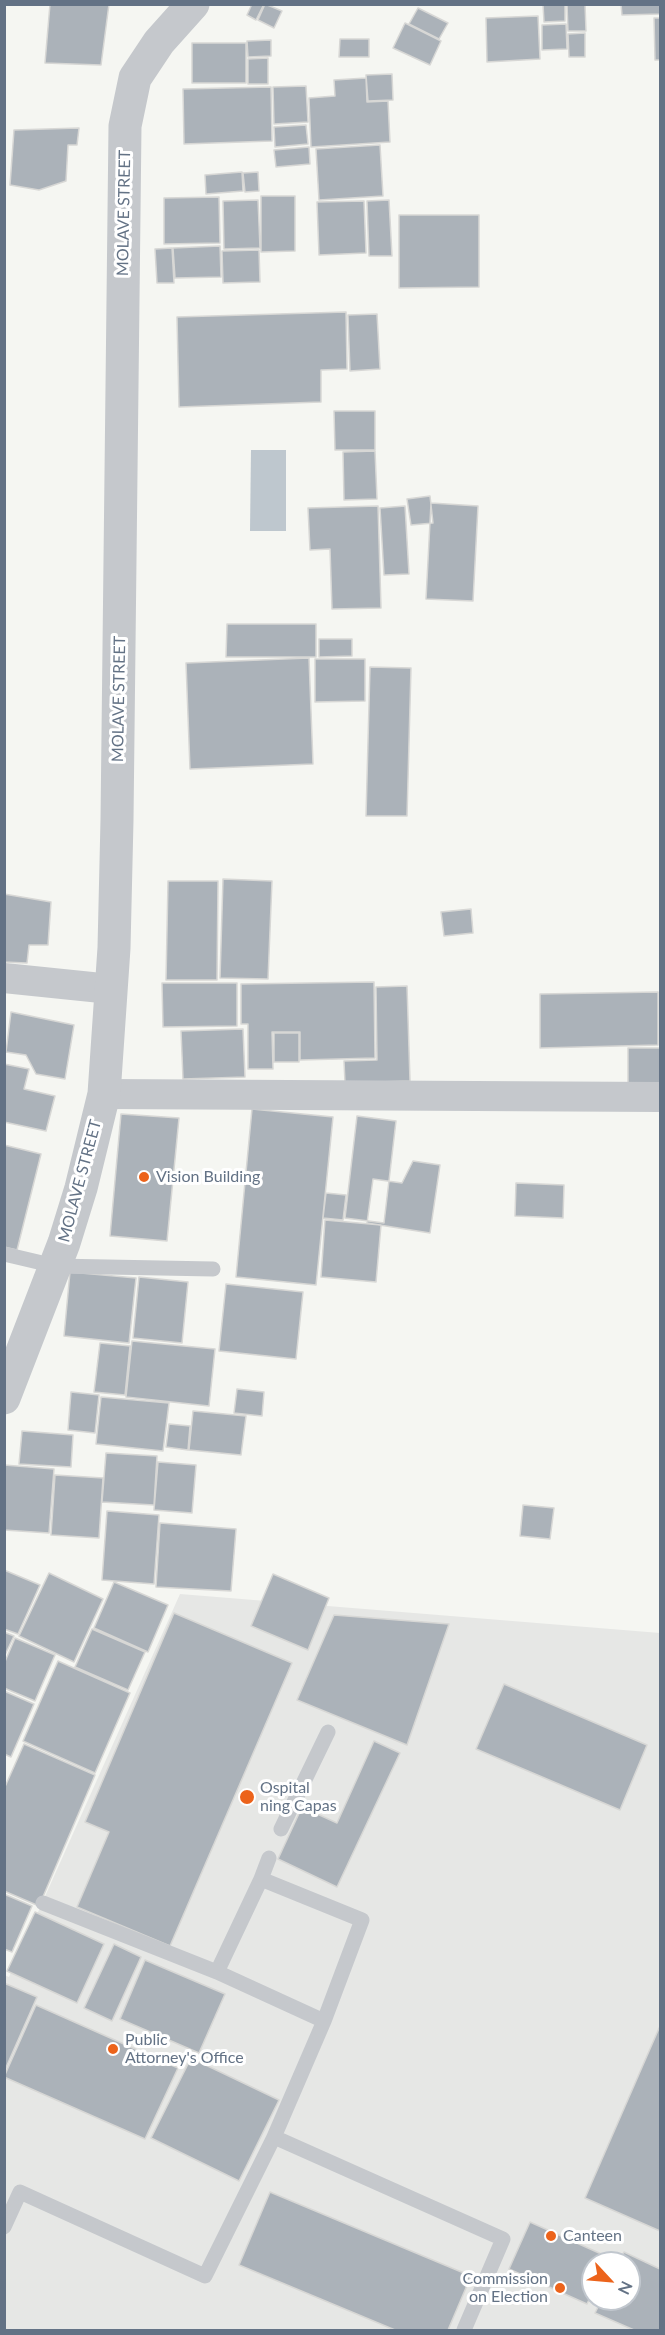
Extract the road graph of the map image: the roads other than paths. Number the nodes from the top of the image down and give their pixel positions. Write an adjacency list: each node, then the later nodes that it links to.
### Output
1 (193, 4): 3 (street, MOLAVE STREET)
2 (4, 978): 3 (street)
3 (111, 988): 4 (street, MOLAVE STREET)
4 (104, 1094): 5 (street); 7 (street, MOLAVE STREET)
5 (660, 1097)
6 (4, 1254): 7 (lane)
7 (55, 1266): 8 (lane); 9 (street, MOLAVE STREET)
8 (213, 1269)
9 (4, 1398)
10 (328, 1732): 11 (lane)
11 (281, 1828)
12 (269, 1858): 13 (lane)
13 (261, 1879): 15 (lane); 16 (lane)
14 (43, 1903): 15 (lane)
15 (217, 1972): 16 (lane)
16 (324, 2020): 17 (lane)
17 (274, 2137): 18 (lane); 19 (lane)
18 (4, 2227)
19 (464, 2331)

